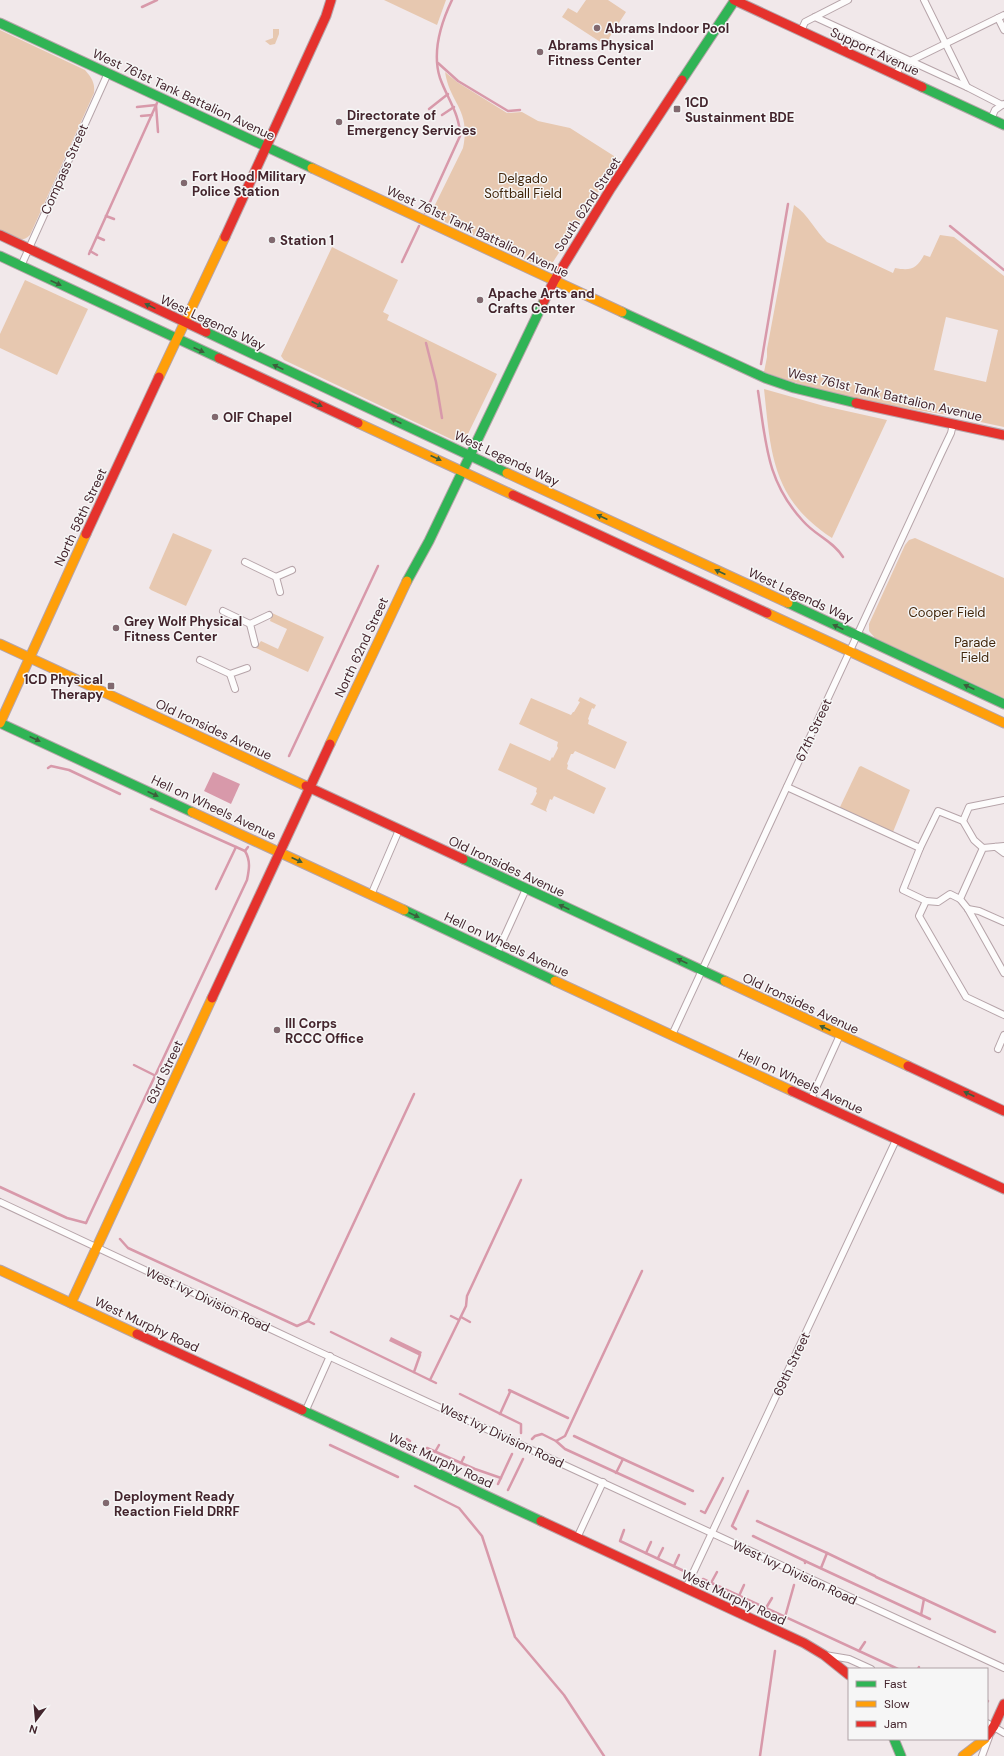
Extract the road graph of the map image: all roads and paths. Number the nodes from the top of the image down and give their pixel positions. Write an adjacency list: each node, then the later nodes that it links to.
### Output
1 (331, 0): 18 (street, North 58th Street)
2 (735, 0): 9 (street, Support Avenue); 23 (street, South 62nd Street)
3 (848, 0): 5 (street)
4 (924, 0): 10 (street)
5 (815, 17): 9 (street); 11 (street)
6 (1001, 17): 8 (street); 10 (street)
7 (0, 23): 12 (street, West 761st Tank Battalion Avenue)
8 (1004, 30)
9 (800, 31): 13 (street, Support Avenue)
10 (945, 44): 11 (street); 14 (street)
11 (910, 61): 13 (street); 14 (street)
12 (108, 73): 18 (street, West 761st Tank Battalion Avenue); 20 (street, Compass Street)
13 (896, 75): 16 (street, Support Avenue)
14 (967, 87): 15 (street)
15 (1003, 105): 16 (street)
16 (990, 119): 17 (street, Support Avenue)
17 (1004, 125)
18 (267, 146): 23 (street, West 761st Tank Battalion Avenue); 24 (street, North 58th Street)
19 (0, 235): 20 (street, West Legends Way)
20 (29, 248): 22 (street, Compass Street); 24 (street, West Legends Way, one-way to 20)
21 (0, 256): 22 (street)
22 (21, 266): 25 (street, one-way to 25)
23 (554, 280): 26 (street, West 761st Tank Battalion Avenue); 28 (street, South 62nd Street)
24 (185, 323): 25 (street, North 58th Street); 28 (street, West Legends Way, one-way to 24)
25 (177, 339): 29 (street, one-way to 29); 41 (street, North 58th Street)
26 (953, 424): 27 (street, West 761st Tank Battalion Avenue); 37 (street, 67th Street)
27 (1004, 435)
28 (470, 455): 29 (street, North 62nd Street); 37 (street, West Legends Way, one-way to 28)
29 (463, 471): 40 (street); 50 (street, North 62nd Street)
30 (246, 562): 32 (street)
31 (292, 570): 32 (street)
32 (276, 577): 33 (street)
33 (280, 592)
34 (223, 611): 36 (street)
35 (268, 615): 36 (street)
36 (250, 624): 39 (street)
37 (857, 636): 40 (street, 67th Street); 46 (street, West Legends Way, one-way to 37)
38 (0, 644): 41 (street, Old Ironsides Avenue)
39 (255, 644)
40 (850, 651): 48 (street); 49 (street, 67th Street)
41 (30, 657): 47 (street, North 58th Street); 50 (street, Old Ironsides Avenue)
42 (200, 660): 44 (street)
43 (247, 668): 44 (street)
44 (230, 674): 45 (street)
45 (235, 689)
46 (1004, 704)
47 (0, 723): 58 (street, Hell on Wheels Avenue, one-way to 58)
48 (1004, 723)
49 (787, 787): 56 (street); 67 (street, 67th Street)
50 (310, 788): 53 (street, Old Ironsides Avenue); 58 (street, North 62nd Street)
51 (1004, 800): 52 (street)
52 (963, 821): 56 (street); 57 (street)
53 (399, 830): 60 (street, Old Ironsides Avenue); 61 (street)
54 (1004, 846): 55 (street)
55 (996, 847): 57 (street); 59 (street)
56 (920, 848): 63 (street)
57 (983, 848): 62 (street)
58 (281, 853): 61 (street, Hell on Wheels Avenue, one-way to 61); 79 (street, 63rd Street)
59 (1004, 853)
60 (526, 889): 66 (street); 67 (street, Old Ironsides Avenue, one-way to 60)
61 (371, 894): 66 (street, Hell on Wheels Avenue, one-way to 66)
62 (960, 899): 63 (street); 64 (street)
63 (926, 901): 69 (street)
64 (968, 909): 65 (street); 68 (street)
65 (1004, 922)
66 (496, 953): 70 (street, Hell on Wheels Avenue)
67 (703, 971): 70 (street, 67th Street); 71 (street, Old Ironsides Avenue, one-way to 67)
68 (1004, 973)
69 (1004, 1015)
70 (672, 1035): 74 (street, Hell on Wheels Avenue)
71 (840, 1035): 74 (street); 75 (street, Old Ironsides Avenue, one-way to 71)
72 (1004, 1035): 73 (street)
73 (998, 1049)
74 (811, 1100): 76 (street, Hell on Wheels Avenue)
75 (1004, 1111)
76 (896, 1140): 77 (street, Hell on Wheels Avenue); 85 (street, 69th Street)
77 (1004, 1189)
78 (0, 1202): 79 (street, West Ivy Division Road)
79 (97, 1246): 81 (street, 63rd Street); 82 (street, West Ivy Division Road)
80 (0, 1270): 81 (street, West Murphy Road)
81 (71, 1303): 83 (street, West Murphy Road)
82 (330, 1356): 83 (street); 84 (street, West Ivy Division Road)
83 (305, 1412): 86 (street, West Murphy Road)
84 (603, 1482): 85 (street, West Ivy Division Road); 86 (street)
85 (712, 1533): 87 (street, 69th Street); 90 (street, West Ivy Division Road)
86 (577, 1538): 87 (street, West Murphy Road)
87 (686, 1588): 88 (street, West Murphy Road)
88 (824, 1655): 89 (street, West Murphy Road); 91 (street)
89 (869, 1668)
90 (1004, 1668)
91 (848, 1674)
92 (1004, 1704): 93 (street)
93 (990, 1724): 94 (street)
94 (1004, 1733)
95 (894, 1740): 98 (street)
96 (984, 1740): 99 (street)
97 (986, 1740): 100 (street)
98 (901, 1756)
99 (963, 1756)
100 (982, 1756)

